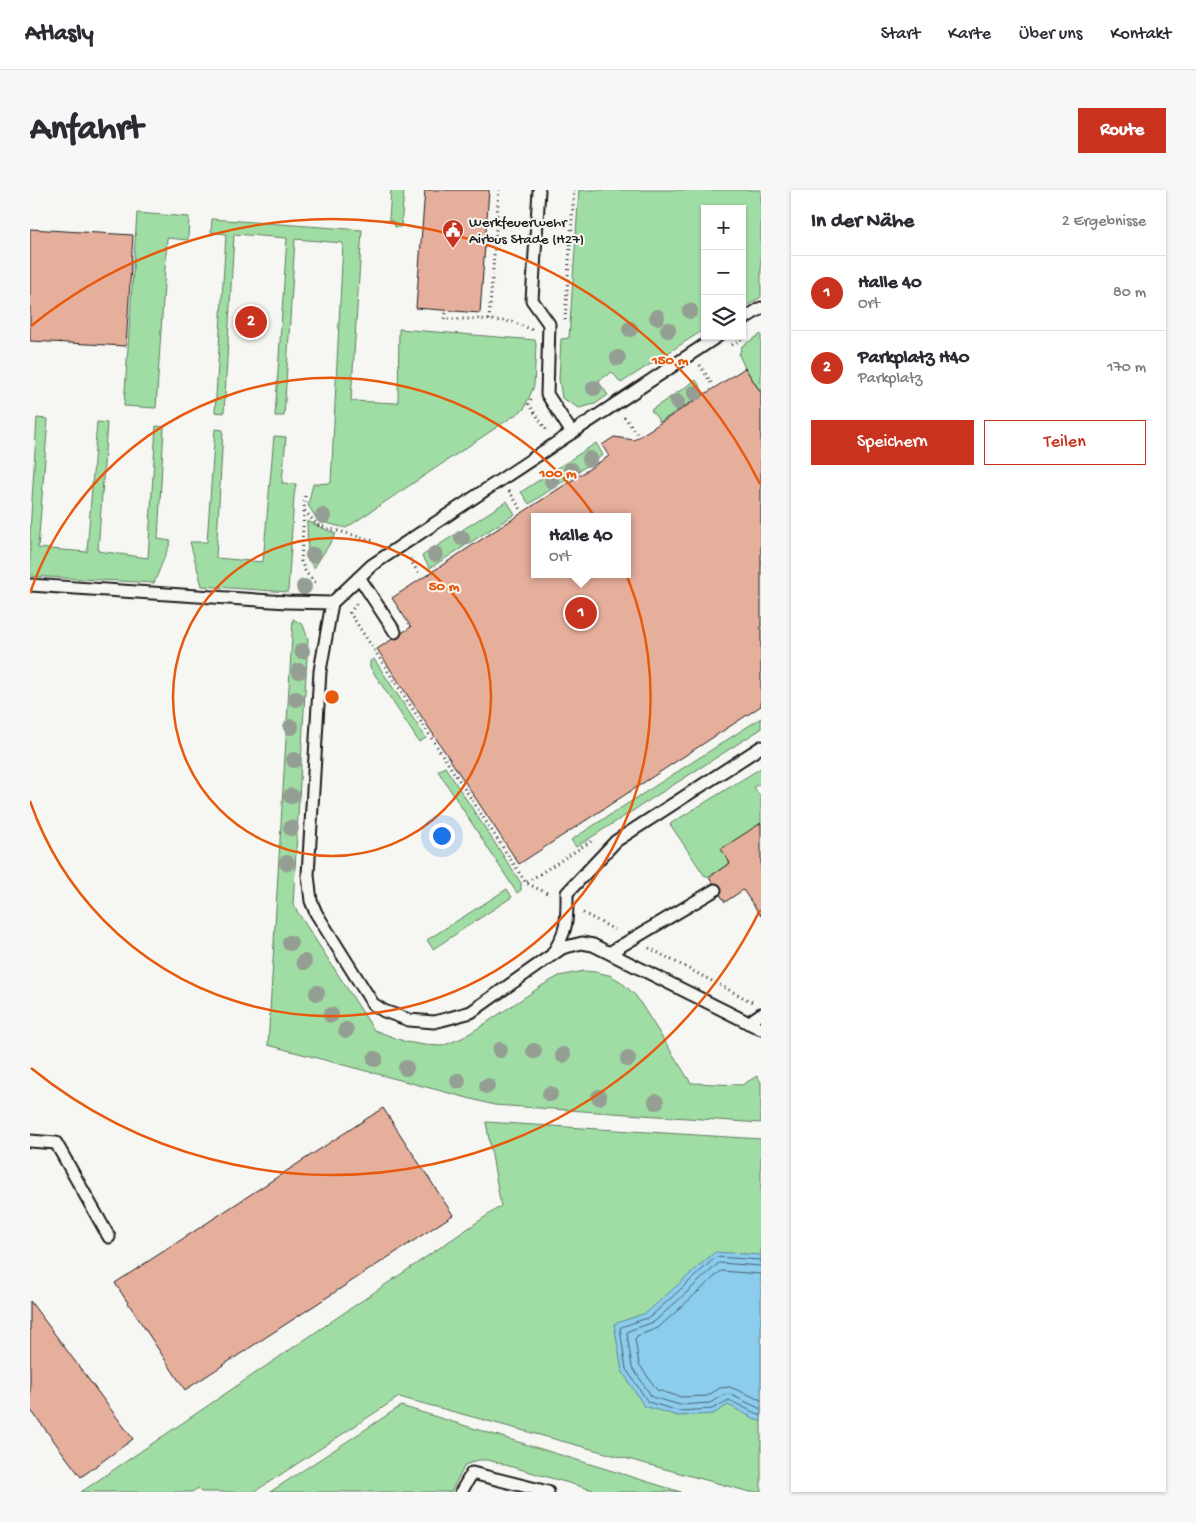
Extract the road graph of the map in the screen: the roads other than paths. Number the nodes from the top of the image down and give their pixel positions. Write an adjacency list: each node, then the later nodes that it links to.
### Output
1 (539, 190): 5 (lane)
2 (761, 308): 3 (lane)
3 (746, 317)
4 (712, 340): 5 (lane)
5 (572, 433): 6 (lane)
6 (360, 577): 8 (lane); 9 (lane)
7 (30, 585): 8 (lane)
8 (332, 603): 13 (lane)
9 (395, 632)
10 (761, 748): 13 (lane)
11 (715, 890): 12 (lane)
12 (609, 953): 13 (lane); 15 (lane)
13 (552, 954)
14 (761, 1014): 15 (lane)
15 (748, 1023): 16 (lane)
16 (761, 1029)
17 (30, 1141): 18 (lane)
18 (109, 1237)
19 (461, 1492): 20 (lane)
20 (548, 1492)

